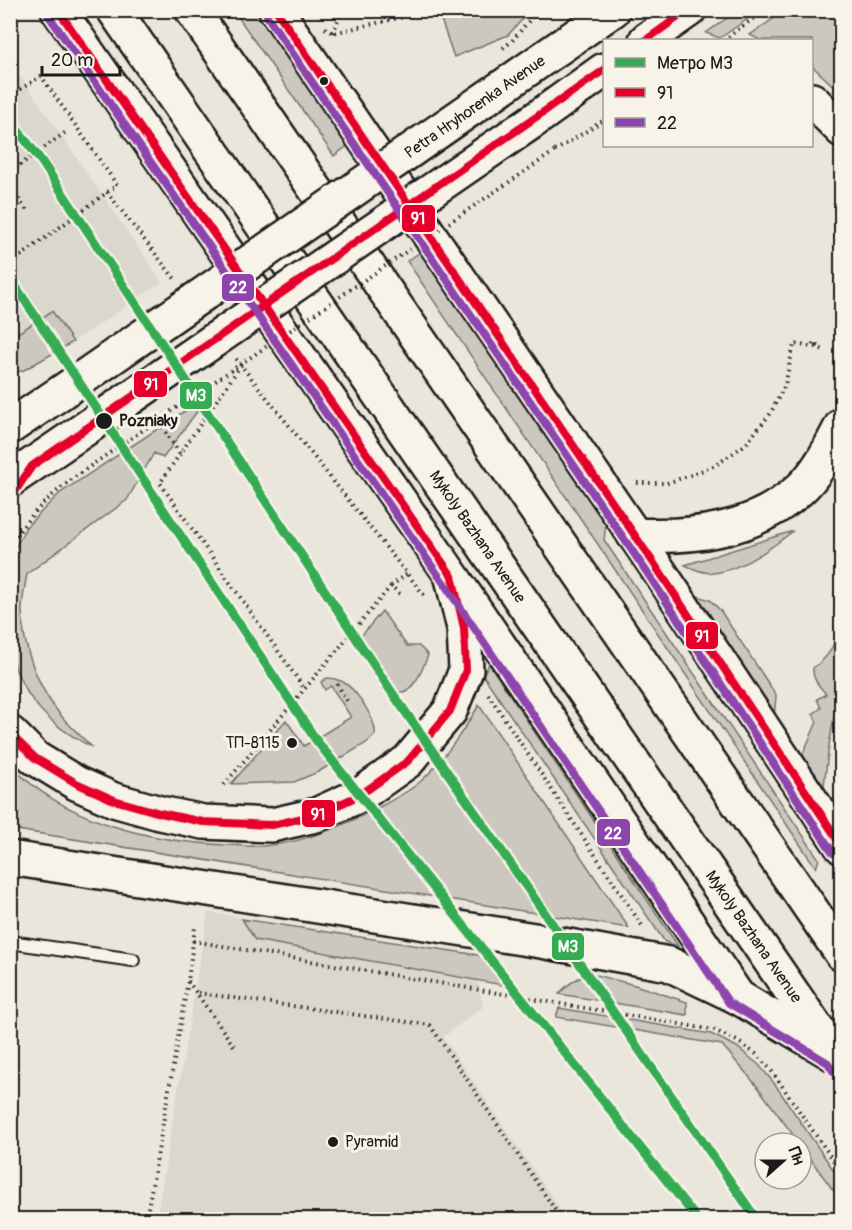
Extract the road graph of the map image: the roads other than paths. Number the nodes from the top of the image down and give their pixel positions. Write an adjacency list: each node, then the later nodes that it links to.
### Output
1 (58, 10): 18 (main road)
2 (114, 10): 26 (main road, Mykoly Bazhana Avenue)
3 (192, 10): 23 (main road)
4 (276, 10): 17 (main road)
5 (575, 10): 9 (main road)
6 (613, 10): 9 (main road, Petra Hryhorenka Avenue)
7 (688, 10): 8 (main road)
8 (647, 39)
9 (563, 46): 14 (main road, Petra Hryhorenka Avenue, bridge)
10 (603, 71): 15 (main road, bridge)
11 (813, 101): 12 (main road)
12 (842, 130)
13 (842, 425): 17 (main road)
14 (11, 426)
15 (21, 473): 16 (main road)
16 (10, 500)
17 (634, 535): 20 (main road)
18 (452, 576): 19 (main road); 25 (main road)
19 (10, 733)
20 (842, 847)
21 (10, 858): 25 (main road)
22 (10, 942): 24 (lane)
23 (842, 954)
24 (133, 960)
25 (738, 997): 26 (main road)
26 (838, 1060)

